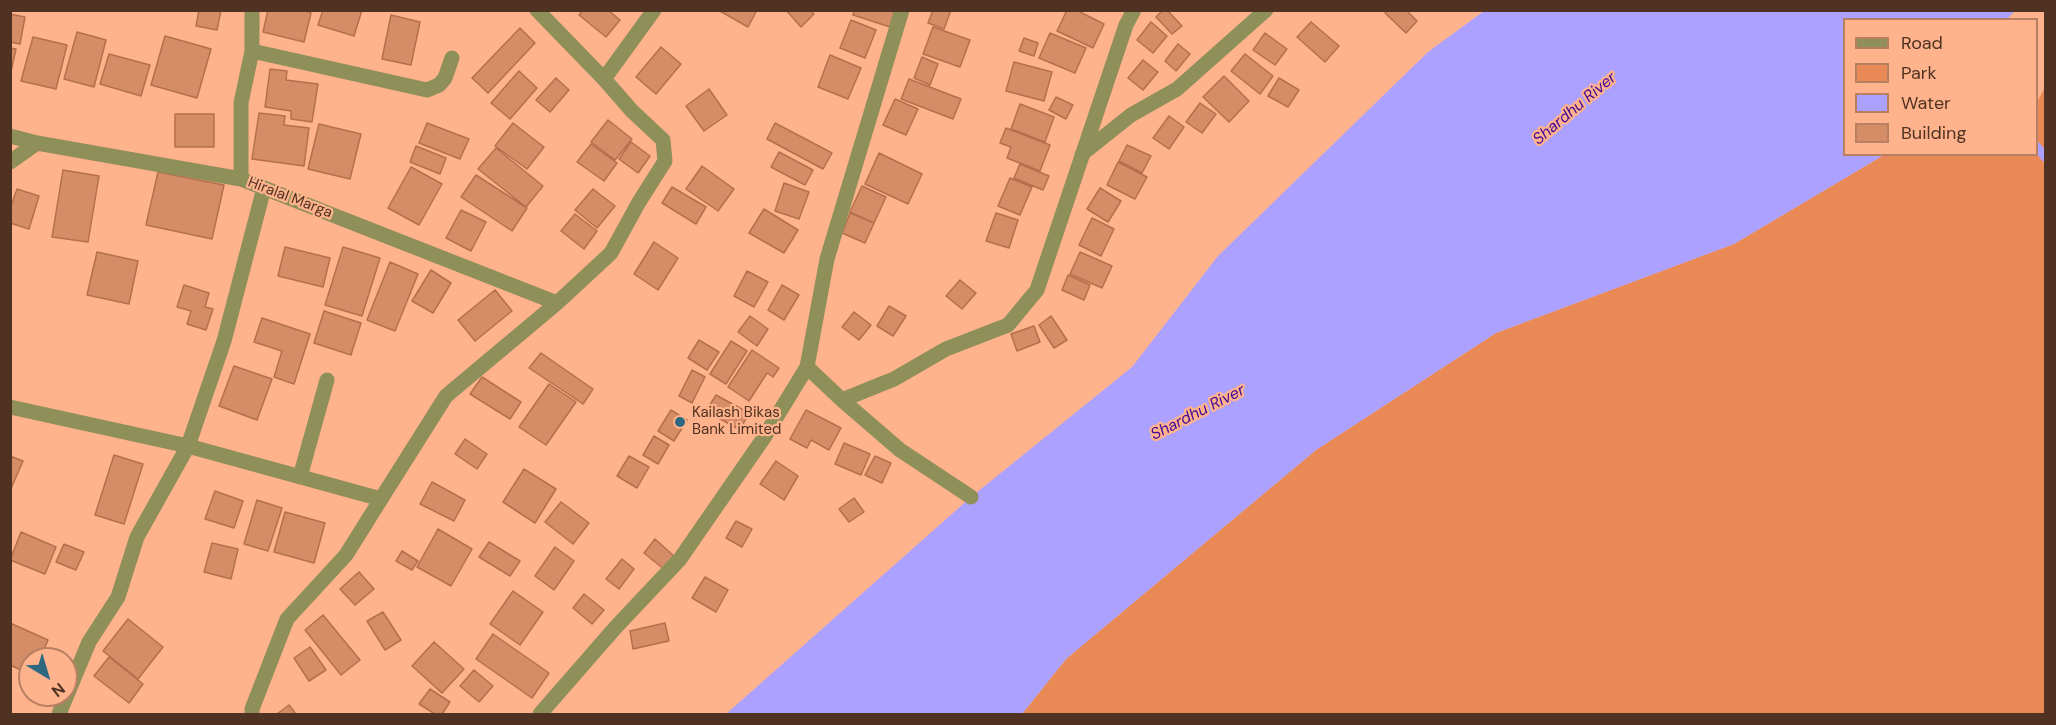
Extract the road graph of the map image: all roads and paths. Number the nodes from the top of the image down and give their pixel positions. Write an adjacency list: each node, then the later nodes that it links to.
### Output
1 (252, 10): 7 (street)
2 (537, 10): 9 (street)
3 (654, 10): 9 (street)
4 (902, 10): 17 (street)
5 (1134, 10): 12 (street)
6 (1266, 10): 12 (street)
7 (252, 51): 8 (street); 14 (street)
8 (452, 58)
9 (604, 79): 16 (street)
10 (10, 136): 11 (street, Hiralal Marga)
11 (37, 143): 13 (street); 14 (street, Hiralal Marga)
12 (1082, 154): 19 (street)
13 (10, 162)
14 (241, 179): 15 (street, Hiralal Marga)
15 (264, 188): 16 (street, Hiralal Marga); 21 (street)
16 (556, 303): 24 (street)
17 (807, 367): 19 (street); 27 (street)
18 (327, 380): 22 (street)
19 (842, 400): 23 (street)
20 (10, 407): 21 (street)
21 (188, 446): 22 (street); 25 (street)
22 (300, 477): 24 (street)
23 (971, 497)
24 (381, 499): 26 (street)
25 (59, 714)
26 (252, 714)
27 (540, 714)

